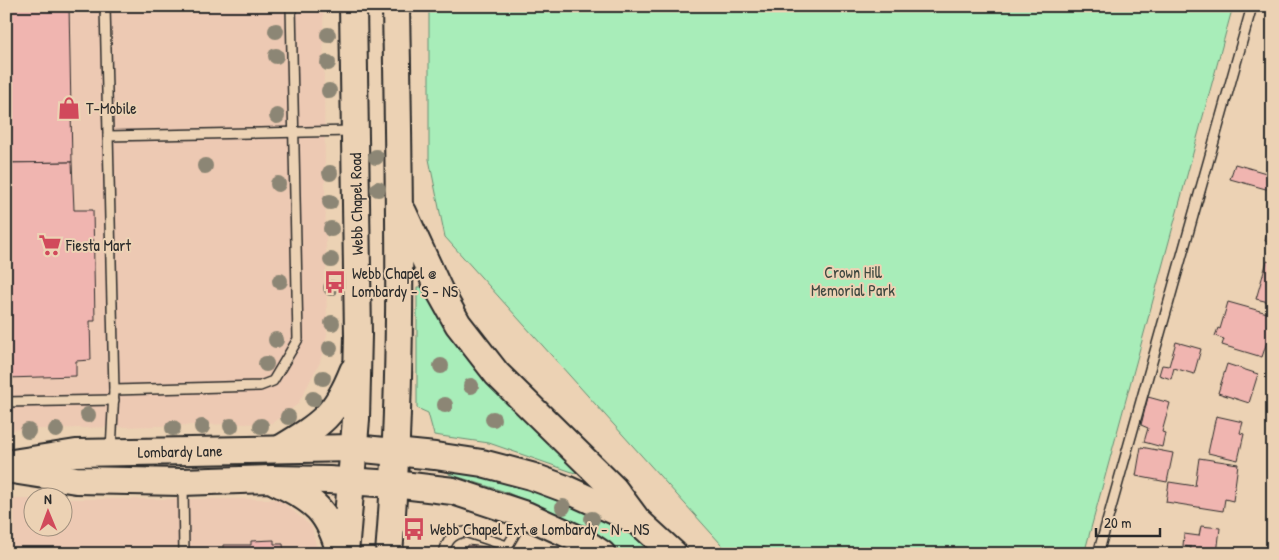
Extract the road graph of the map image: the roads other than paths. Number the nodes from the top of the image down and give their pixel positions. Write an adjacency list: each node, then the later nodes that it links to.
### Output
1 (105, 6): 8 (lane)
2 (291, 6): 7 (lane)
3 (353, 6): 6 (main road, Webb Chapel Road)
4 (396, 6): 9 (main road)
5 (1252, 6): 34 (lane)
6 (355, 131): 7 (lane); 10 (main road, Webb Chapel Road)
7 (294, 133): 8 (lane); 11 (lane)
8 (108, 136): 11 (lane)
9 (399, 204): 15 (main road); 25 (main road)
10 (358, 335): 13 (main road, Webb Chapel Road); 14 (main road)
11 (114, 395): 12 (lane); 16 (lane)
12 (6, 402)
13 (354, 448): 14 (main road, Lombardy Lane); 15 (main road); 21 (main road, Webb Chapel Road)
14 (280, 449): 16 (main road, Lombardy Lane)
15 (396, 451): 23 (main road); 25 (main road)
16 (110, 452): 17 (main road, Lombardy Lane); 20 (main road)
17 (6, 464)
18 (6, 469): 20 (main road, Lombardy Lane)
19 (271, 480): 21 (main road, Lombardy Lane); 22 (main road, Lombardy Lane); 28 (main road)
20 (111, 481): 22 (main road, Lombardy Lane)
21 (351, 481): 23 (main road); 29 (main road, Webb Chapel Road)
22 (182, 482): 27 (lane)
23 (394, 484): 24 (main road); 30 (main road)
24 (526, 515): 26 (lane); 32 (main road)
25 (639, 522): 33 (main road)
26 (505, 550): 31 (lane)
27 (184, 554)
28 (340, 554)
29 (345, 554)
30 (390, 554)
31 (444, 554)
32 (602, 554)
33 (674, 554)
34 (1098, 554)

